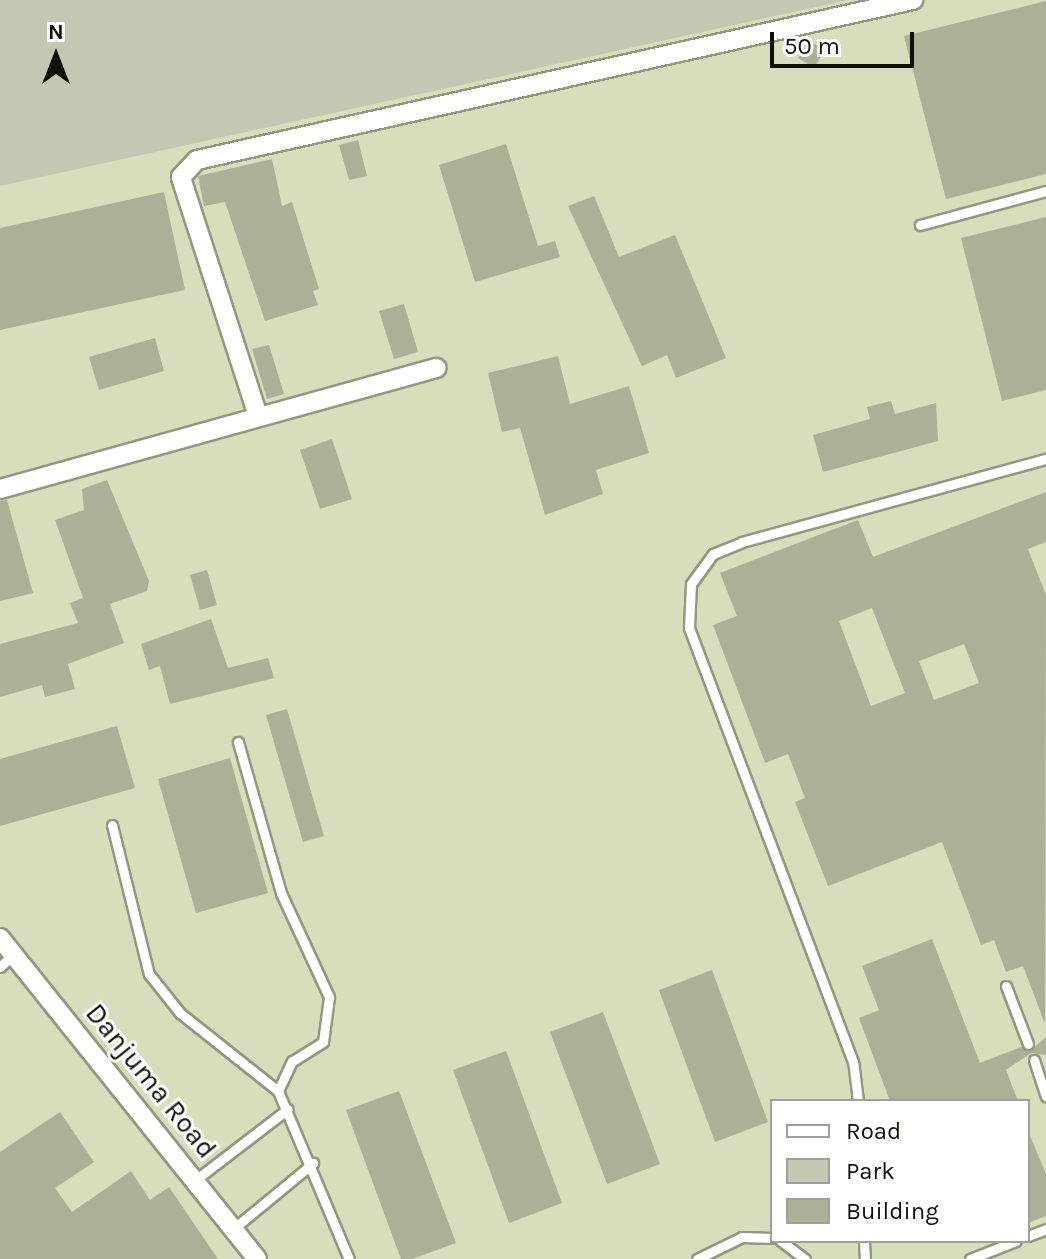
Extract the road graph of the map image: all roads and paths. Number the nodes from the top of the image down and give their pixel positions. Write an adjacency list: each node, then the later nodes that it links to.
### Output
1 (913, 0): 5 (street)
2 (1046, 191): 3 (lane)
3 (920, 225)
4 (437, 368): 5 (street)
5 (258, 416): 7 (street)
6 (1046, 459): 17 (lane)
7 (0, 489)
8 (238, 742): 15 (lane)
9 (112, 825): 15 (lane)
10 (0, 938): 11 (street, Danjuma Road)
11 (6, 960): 20 (street, Danjuma Road)
12 (1006, 986): 13 (lane)
13 (1028, 1044)
14 (1034, 1060): 16 (lane)
15 (278, 1091): 18 (lane)
16 (1046, 1096)
17 (858, 1099)
18 (288, 1109): 19 (lane); 20 (lane)
19 (313, 1163): 21 (lane); 26 (lane)
20 (194, 1181): 21 (street, Danjuma Road)
21 (233, 1229): 25 (street, Danjuma Road)
22 (770, 1238): 27 (lane)
23 (784, 1243): 28 (lane)
24 (1011, 1243): 29 (lane)
25 (257, 1259)
26 (349, 1259)
27 (697, 1259)
28 (805, 1259)
29 (970, 1259)

